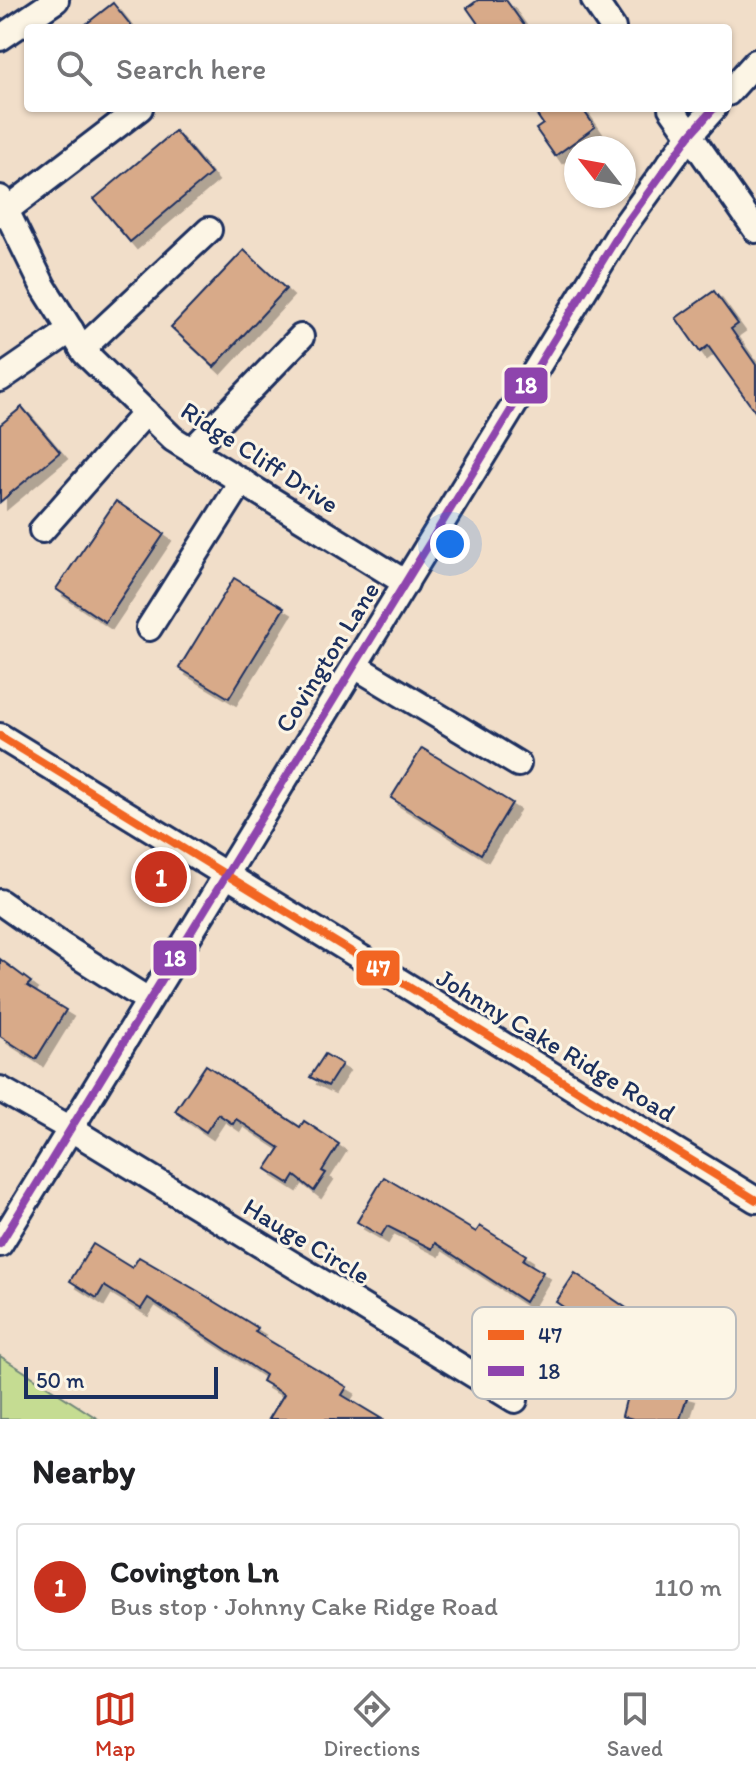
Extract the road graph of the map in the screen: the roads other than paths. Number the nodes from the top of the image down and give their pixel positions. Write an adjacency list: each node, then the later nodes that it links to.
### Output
1 (56, 0): 4 (street)
2 (594, 0): 3 (street)
3 (610, 24)
4 (0, 38)
5 (756, 62): 6 (street)
6 (732, 89)
7 (134, 112): 11 (street)
8 (674, 112): 10 (street)
9 (710, 112): 10 (street, Covington Lane)
10 (690, 135): 13 (street); 21 (street, Covington Lane)
11 (2, 208): 15 (street, Ridge Cliff Drive)
12 (209, 230): 15 (street)
13 (756, 230)
14 (301, 337): 18 (street)
15 (76, 339): 16 (street); 17 (street, Ridge Cliff Drive)
16 (0, 379)
17 (146, 412): 18 (street, Ridge Cliff Drive); 20 (street)
18 (192, 450): 19 (street, Ridge Cliff Drive)
19 (242, 481): 21 (street, Ridge Cliff Drive); 22 (street)
20 (42, 530)
21 (406, 583): 23 (street, Covington Lane)
22 (149, 628)
23 (355, 666): 25 (street); 26 (street, Covington Lane)
24 (0, 736): 26 (street, Johnny Cake Ridge Road)
25 (518, 764)
26 (225, 875): 28 (street, Covington Lane); 31 (street, Johnny Cake Ridge Road)
27 (0, 902): 28 (street)
28 (148, 1000): 30 (street, Covington Lane)
29 (0, 1089): 30 (street, Hauge Circle)
30 (71, 1129): 32 (street, Covington Lane); 33 (street, Hauge Circle)
31 (756, 1200)
32 (0, 1244)
33 (472, 1374)

